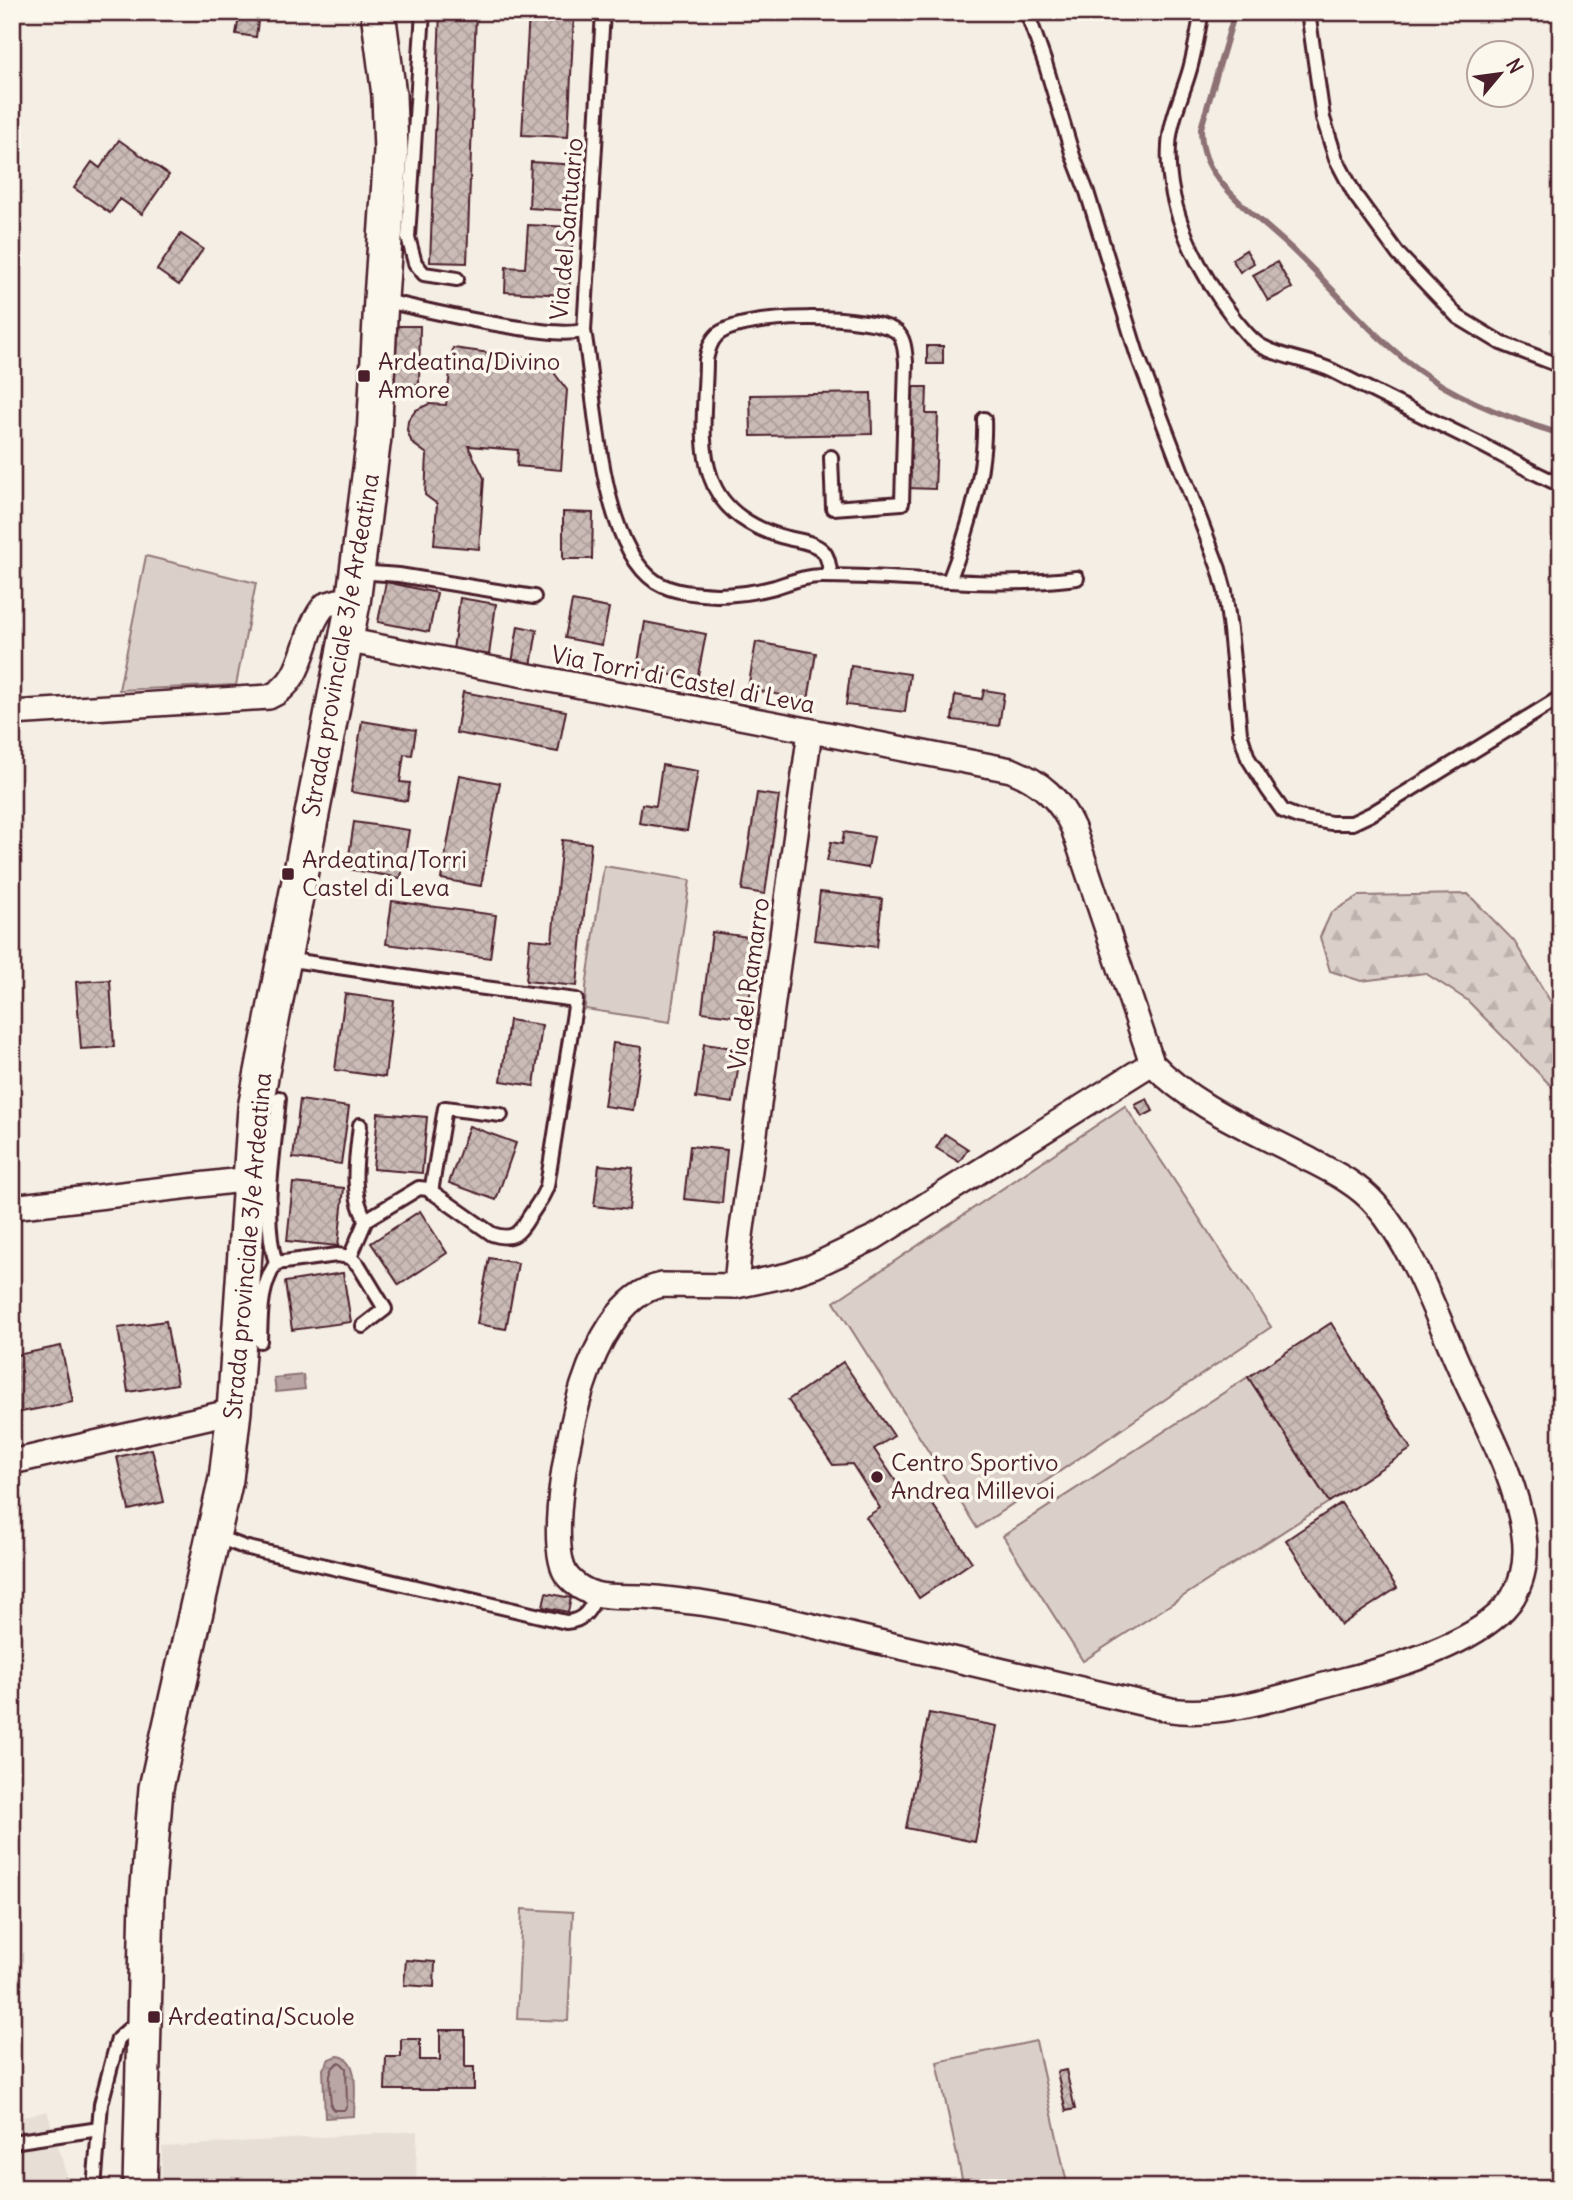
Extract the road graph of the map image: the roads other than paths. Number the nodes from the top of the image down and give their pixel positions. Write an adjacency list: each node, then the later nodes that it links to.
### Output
1 (378, 12): 8 (main road, Strada provinciale 3/e Ardeatina)
2 (424, 12): 7 (lane)
3 (603, 12): 9 (lane, Via del Santuario)
4 (1027, 12): 20 (lane)
5 (1202, 12): 13 (lane)
6 (1308, 12): 10 (lane)
7 (457, 279)
8 (380, 299): 9 (lane, Via del Santuario); 17 (main road, Strada provinciale 3/e Ardeatina)
9 (584, 331): 14 (lane)
10 (1561, 366)
11 (984, 419): 16 (lane)
12 (831, 457): 14 (lane)
13 (1561, 485)
14 (831, 576): 16 (lane)
15 (1077, 579): 16 (lane)
16 (949, 581)
17 (355, 587): 18 (lane); 19 (main road, Strada provinciale 3/e Ardeatina); 21 (street)
18 (534, 597)
19 (345, 640): 22 (street, Via Torri di Castel di Leva); 23 (main road, Strada provinciale 3/e Ardeatina)
20 (1561, 697)
21 (12, 713)
22 (810, 731): 24 (street, Via Torri di Castel di Leva); 34 (street, Via del Ramarro)
23 (285, 959): 28 (main road, Strada provinciale 3/e Ardeatina); 29 (lane)
24 (1152, 1063): 34 (street); 40 (street)
25 (279, 1098): 33 (lane)
26 (501, 1115): 29 (lane)
27 (360, 1125): 31 (lane)
28 (250, 1179): 30 (street); 37 (main road, Strada provinciale 3/e Ardeatina)
29 (431, 1192): 31 (lane)
30 (12, 1207)
31 (366, 1220): 32 (lane)
32 (350, 1257): 33 (lane); 35 (lane)
33 (276, 1263): 36 (lane)
34 (736, 1286): 40 (street)
35 (363, 1326)
36 (260, 1341)
37 (234, 1411): 38 (street); 39 (main road, Strada provinciale 3/e Ardeatina)
38 (12, 1462)
39 (215, 1536): 40 (lane); 41 (main road, Strada provinciale 3/e Ardeatina)
40 (597, 1594)
41 (143, 2029): 42 (lane); 45 (main road, Strada provinciale 3/e Ardeatina)
42 (99, 2129): 43 (lane); 44 (lane)
43 (12, 2143)
44 (94, 2188)
45 (140, 2188)

